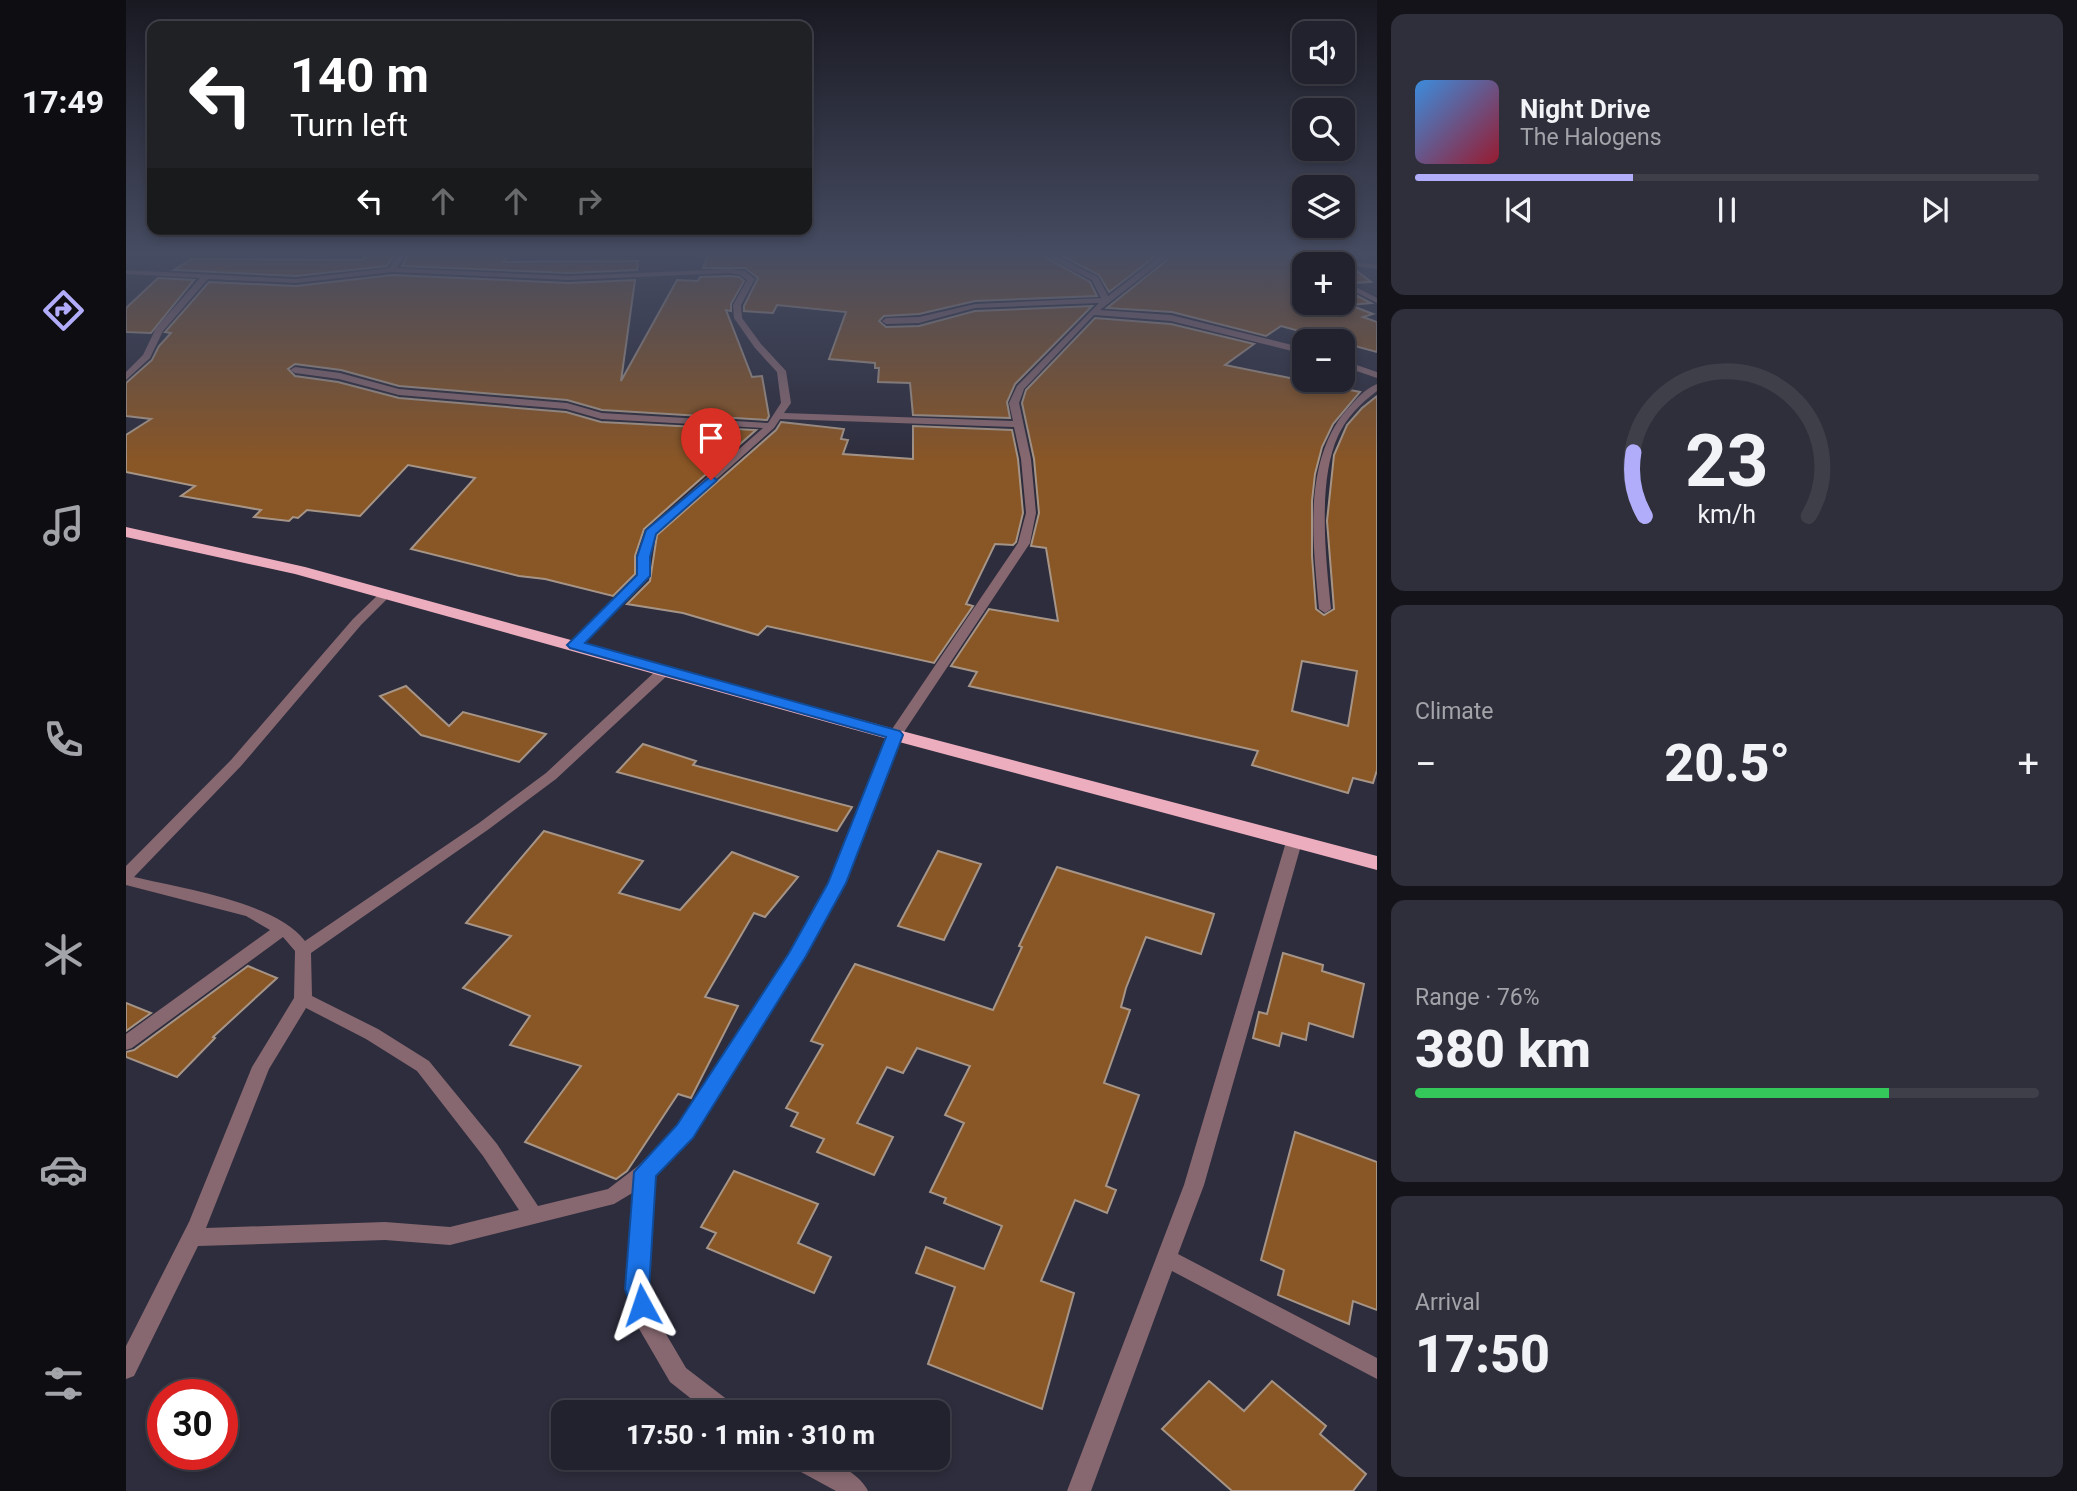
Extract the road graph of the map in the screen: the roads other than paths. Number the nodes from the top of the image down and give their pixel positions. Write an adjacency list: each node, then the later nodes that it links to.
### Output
1 (166, 322): 9 (street)
2 (741, 322): 11 (street)
3 (1083, 322): 12 (street)
4 (1185, 322): 5 (street)
5 (1292, 348)
6 (1355, 367): 8 (street)
7 (295, 370): 13 (street)
8 (1377, 375)
9 (126, 377)
10 (1377, 387): 16 (street)
11 (777, 416): 12 (street); 13 (street)
12 (1019, 424): 19 (street)
13 (771, 426): 17 (street)
14 (126, 532): 15 (highway)
15 (386, 595): 17 (highway); 22 (street)
16 (1325, 609)
17 (575, 645): 18 (highway)
18 (666, 670): 19 (highway); 24 (street)
19 (895, 735): 20 (highway); 27 (street)
20 (1294, 842): 21 (highway); 30 (street)
21 (1377, 863)
22 (126, 877): 23 (street)
23 (282, 929): 24 (street); 26 (street)
24 (303, 950): 25 (street)
25 (303, 999): 28 (street); 29 (street)
26 (126, 1043)
27 (645, 1172): 28 (street); 33 (street)
28 (534, 1216): 29 (street)
29 (192, 1237): 31 (street)
30 (1166, 1258): 32 (street); 36 (street)
31 (126, 1369)
32 (1377, 1369)
33 (710, 1400)
34 (823, 1470): 35 (street)
35 (856, 1491)
36 (1079, 1491)

